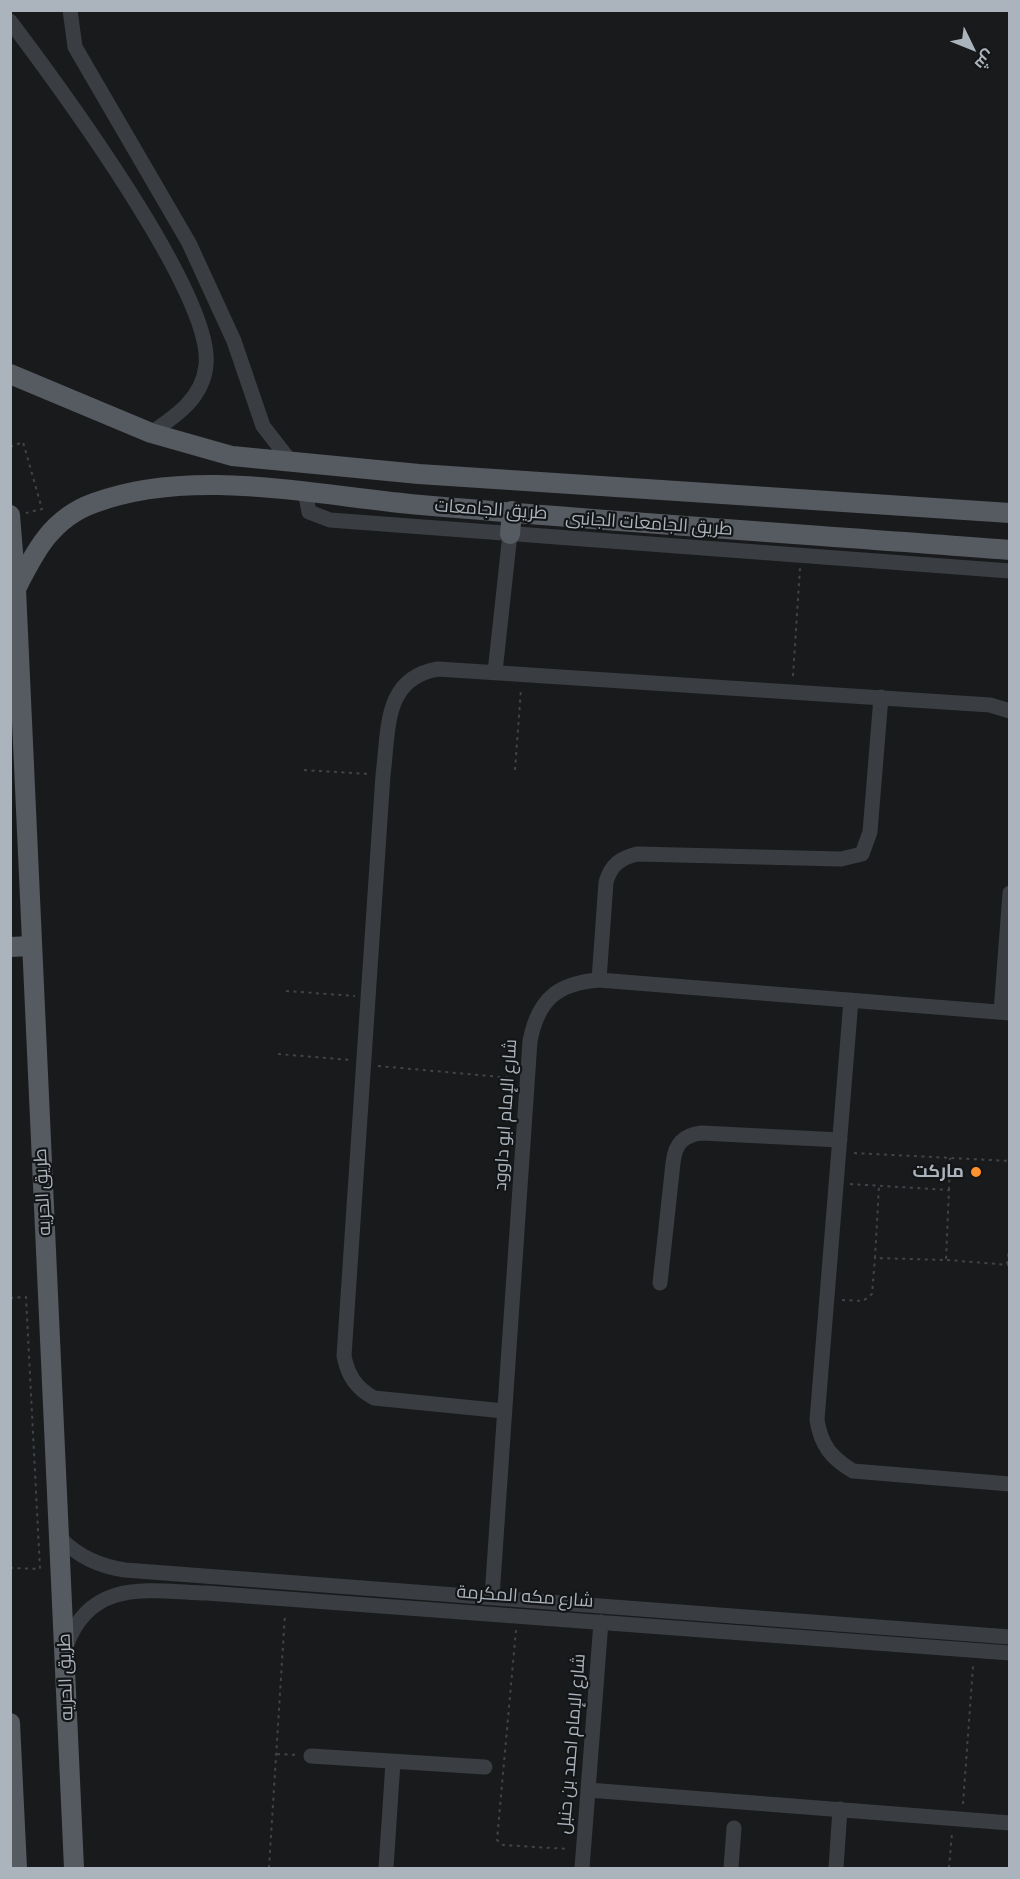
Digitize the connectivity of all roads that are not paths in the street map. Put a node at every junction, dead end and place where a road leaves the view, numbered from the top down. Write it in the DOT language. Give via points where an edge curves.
graph roads {
  1 [pos="70,10"];
  2 [pos="10,21"];
  3 [pos="189,243"];
  4 [pos="166,254"];
  5 [pos="10,374"];
  6 [pos="152,434"];
  7 [pos="300,463"];
  8 [pos="305,491"];
  9 [pos="512,511"];
  10 [pos="1010,513"];
  11 [pos="11,516"];
  12 [pos="510,534"];
  13 [pos="1010,550"];
  14 [pos="1010,571"];
  15 [pos="16,589"];
  16 [pos="495,672"];
  17 [pos="881,697"];
  18 [pos="1010,711"];
  19 [pos="1010,893"];
  20 [pos="31,946"];
  21 [pos="10,947"];
  22 [pos="599,980"];
  23 [pos="851,1000"];
  24 [pos="1005,1013"];
  25 [pos="839,1146"];
  26 [pos="660,1283"];
  27 [pos="504,1411"];
  28 [pos="1010,1484"];
  29 [pos="60,1538"];
  30 [pos="207,1576"];
  31 [pos="207,1593"];
  32 [pos="492,1597"];
  33 [pos="764,1618"];
  34 [pos="601,1622"];
  35 [pos="763,1635"];
  36 [pos="1010,1637"];
  37 [pos="64,1649"];
  38 [pos="1010,1653"];
  39 [pos="10,1724"];
  40 [pos="311,1756"];
  41 [pos="393,1761"];
  42 [pos="485,1767"];
  43 [pos="588,1790"];
  44 [pos="840,1809"];
  45 [pos="1010,1823"];
  46 [pos="734,1828"];
  47 [pos="17,1869"];
  48 [pos="74,1869"];
  49 [pos="386,1869"];
  50 [pos="582,1869"];
  51 [pos="731,1869"];
  52 [pos="836,1869"];
  1 -- 3 [label="street" via="75,47"];
  2 -- 4 [label="street" via="87,126"];
  3 -- 4 [label="street"];
  3 -- 7 [label="street" via="234,341 263,426"];
  4 -- 6 [label="street" via="201,331 207,364 196,396"];
  5 -- 6 [label="main road, طريق الجامعات"];
  6 -- 7 [label="main road, طريق الجامعات" via="232,456"];
  7 -- 8 [label="main road"];
  7 -- 10 [label="main road, طريق الجامعات"];
  8 -- 9 [label="main road, طريق الجامعات"];
  8 -- 12 [label="street, طريق الجامعات الجانبى" via="309,512 322,518"];
  8 -- 15 [label="main road, طريق الجامعات" via="166,488 92,503 53,528 38,546"];
  9 -- 12 [label="main road"];
  9 -- 13 [label="main road, طريق الجامعات"];
  11 -- 15 [label="main road, طريق الحريه"];
  12 -- 14 [label="street, طريق الجامعات الجانبى"];
  12 -- 16 [label="street"];
  15 -- 20 [label="main road, طريق الحريه"];
  16 -- 17 [label="street"];
  16 -- 27 [label="street" via="423,671 399,689 394,702 383,775 344,1356 346,1369 357,1387 374,1398"];
  17 -- 18 [label="street" via="990,705"];
  17 -- 22 [label="street" via="870,832 862,854 841,859 626,856 609,871 606,882"];
  19 -- 24 [label="street"];
  20 -- 21 [label="main road"];
  20 -- 29 [label="main road, طريق الحريه"];
  22 -- 23 [label="street, شارع الإمام ابو داوود"];
  22 -- 27 [label="street, شارع الإمام ابو داوود" via="579,981 560,989 544,1003 534,1021"];
  23 -- 24 [label="street, شارع الإمام ابو داوود"];
  23 -- 25 [label="street"];
  25 -- 26 [label="street" via="702,1133 682,1140 675,1149"];
  25 -- 28 [label="street" via="817,1420 827,1451 838,1462 869,1474"];
  27 -- 32 [label="street, شارع الإمام ابو داوود"];
  29 -- 30 [label="street, شارع مكه المكرمة" via="83,1557 110,1568"];
  29 -- 37 [label="main road, طريق الحريه"];
  30 -- 31 [label="street"];
  30 -- 32 [label="street, شارع مكه المكرمة"];
  31 -- 34 [label="street, شارع مكه المكرمة"];
  31 -- 37 [label="street, شارع مكه المكرمة" via="117,1593 78,1620"];
  32 -- 33 [label="street, شارع مكه المكرمة"];
  33 -- 35 [label="street"];
  33 -- 36 [label="street, شارع مكه المكرمة"];
  34 -- 35 [label="street, شارع مكه المكرمة"];
  34 -- 43 [label="street, شارع الإمام احمد بن حنبل"];
  35 -- 38 [label="street, شارع مكه المكرمة"];
  37 -- 48 [label="main road, طريق الحريه"];
  39 -- 47 [label="main road"];
  40 -- 41 [label="street"];
  41 -- 42 [label="street"];
  41 -- 49 [label="street"];
  43 -- 44 [label="street"];
  43 -- 50 [label="street, شارع الإمام احمد بن حنبل"];
  44 -- 45 [label="street"];
  44 -- 52 [label="street"];
  46 -- 51 [label="street"];
}
